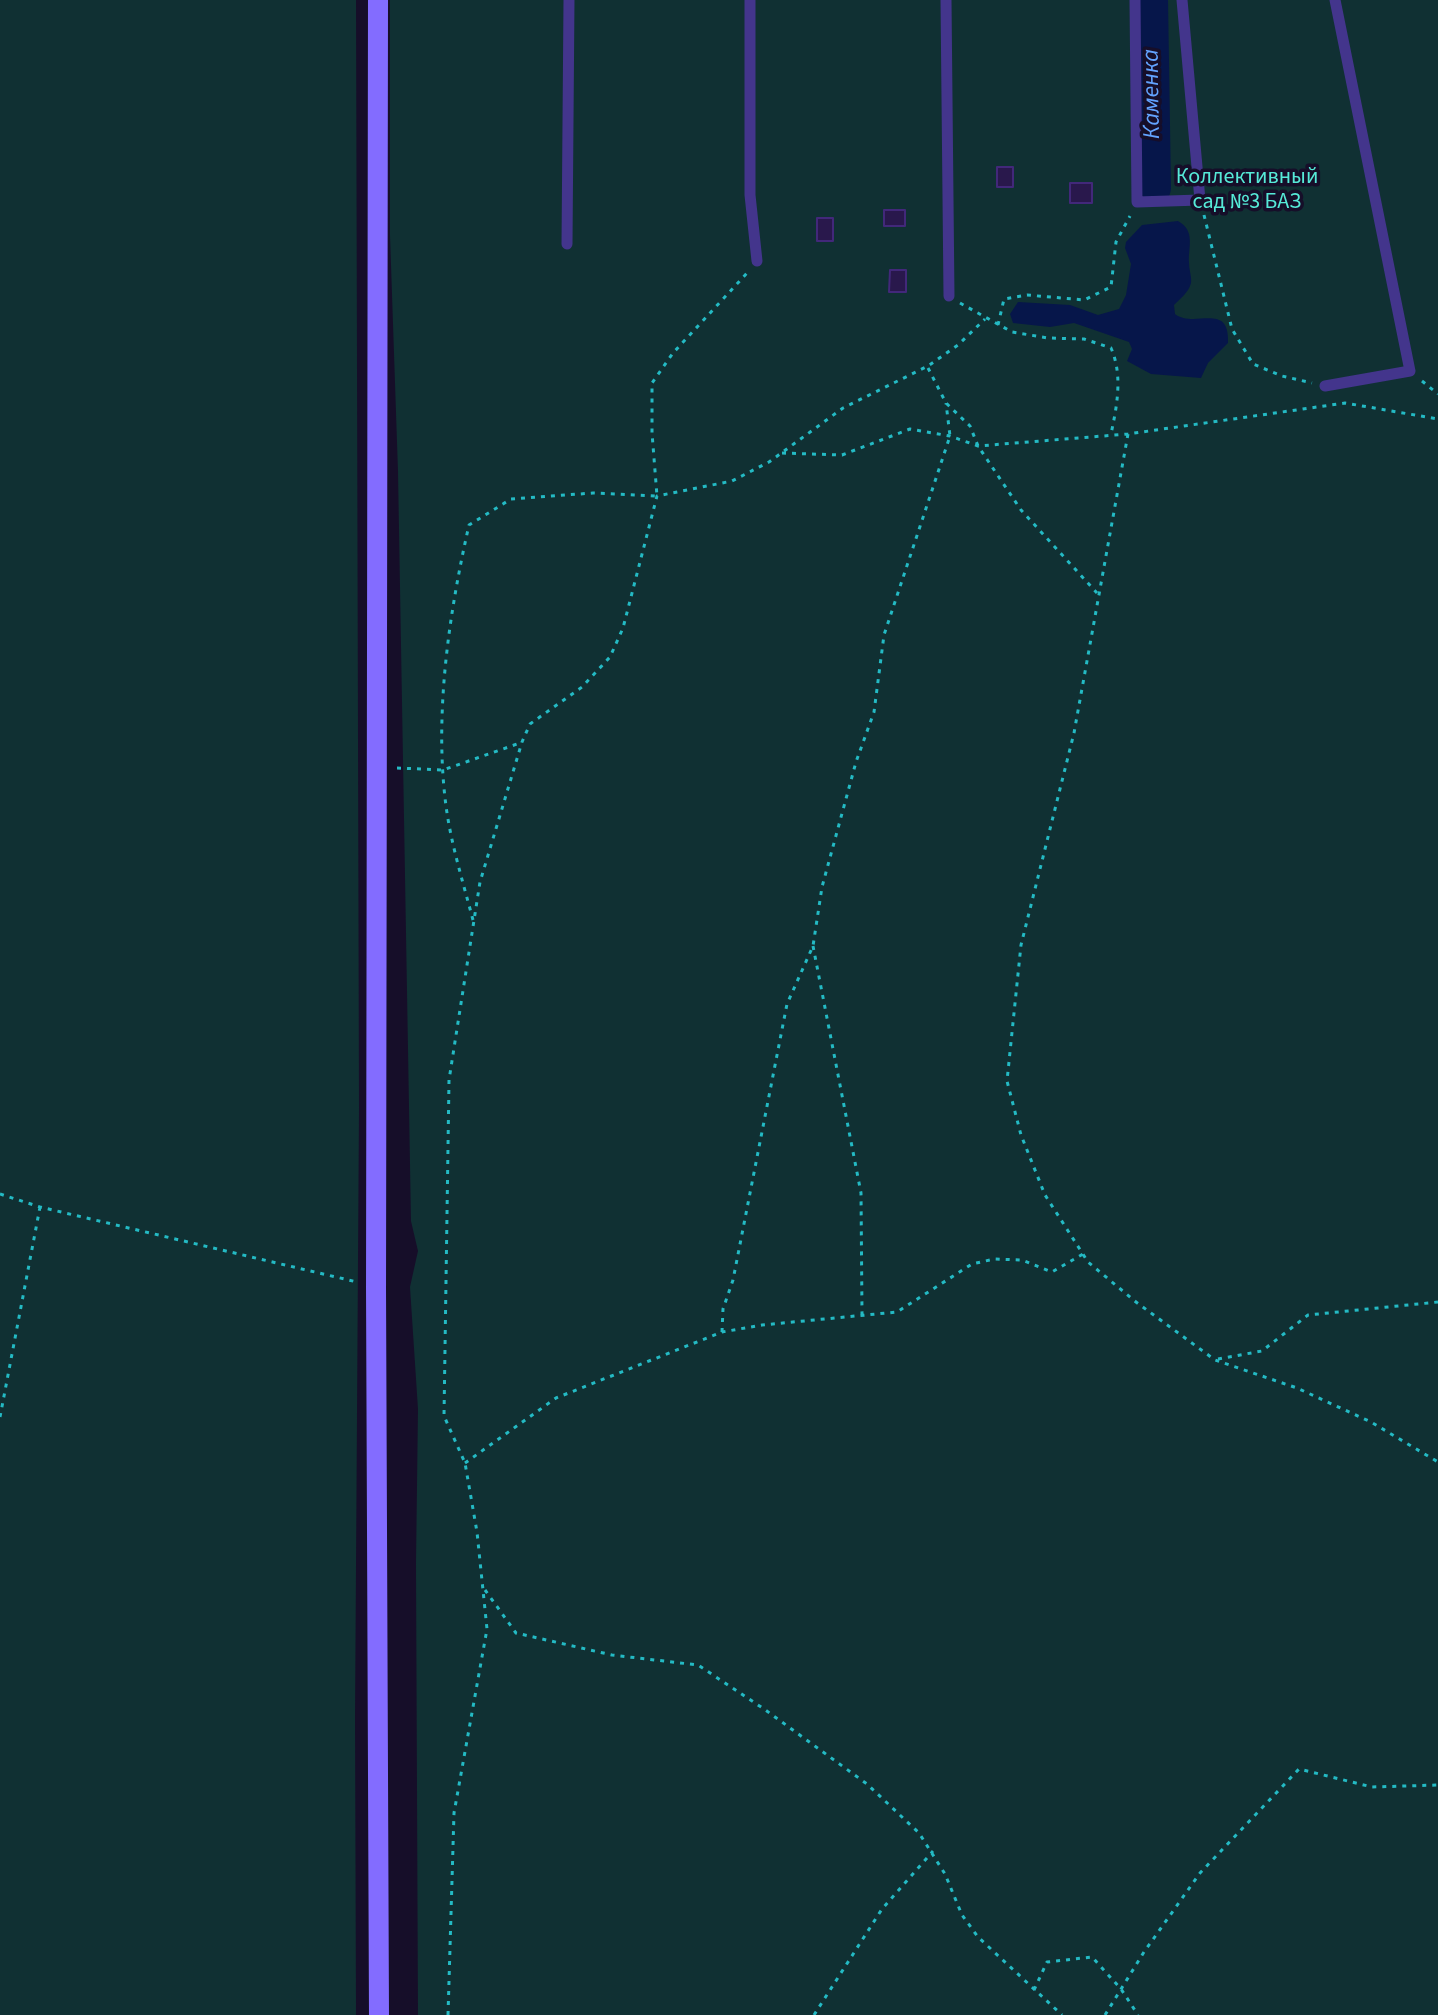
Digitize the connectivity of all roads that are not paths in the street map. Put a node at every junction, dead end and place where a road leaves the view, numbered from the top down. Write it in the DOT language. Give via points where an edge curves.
graph roads {
  1 [pos="378,0"];
  2 [pos="569,0"];
  3 [pos="750,0"];
  4 [pos="946,0"];
  5 [pos="1135,0"];
  6 [pos="1182,0"];
  7 [pos="1335,0"];
  8 [pos="567,244"];
  9 [pos="757,261"];
  10 [pos="949,296"];
  11 [pos="1325,386"];
  12 [pos="379,2015"];
  1 -- 12 [label="main road"];
  2 -- 8 [label="lane"];
  3 -- 9 [label="lane" via="750,195"];
  4 -- 10 [label="lane"];
  5 -- 6 [label="lane" via="1137,202 1200,200"];
  7 -- 11 [label="lane" via="1410,371"];
}
